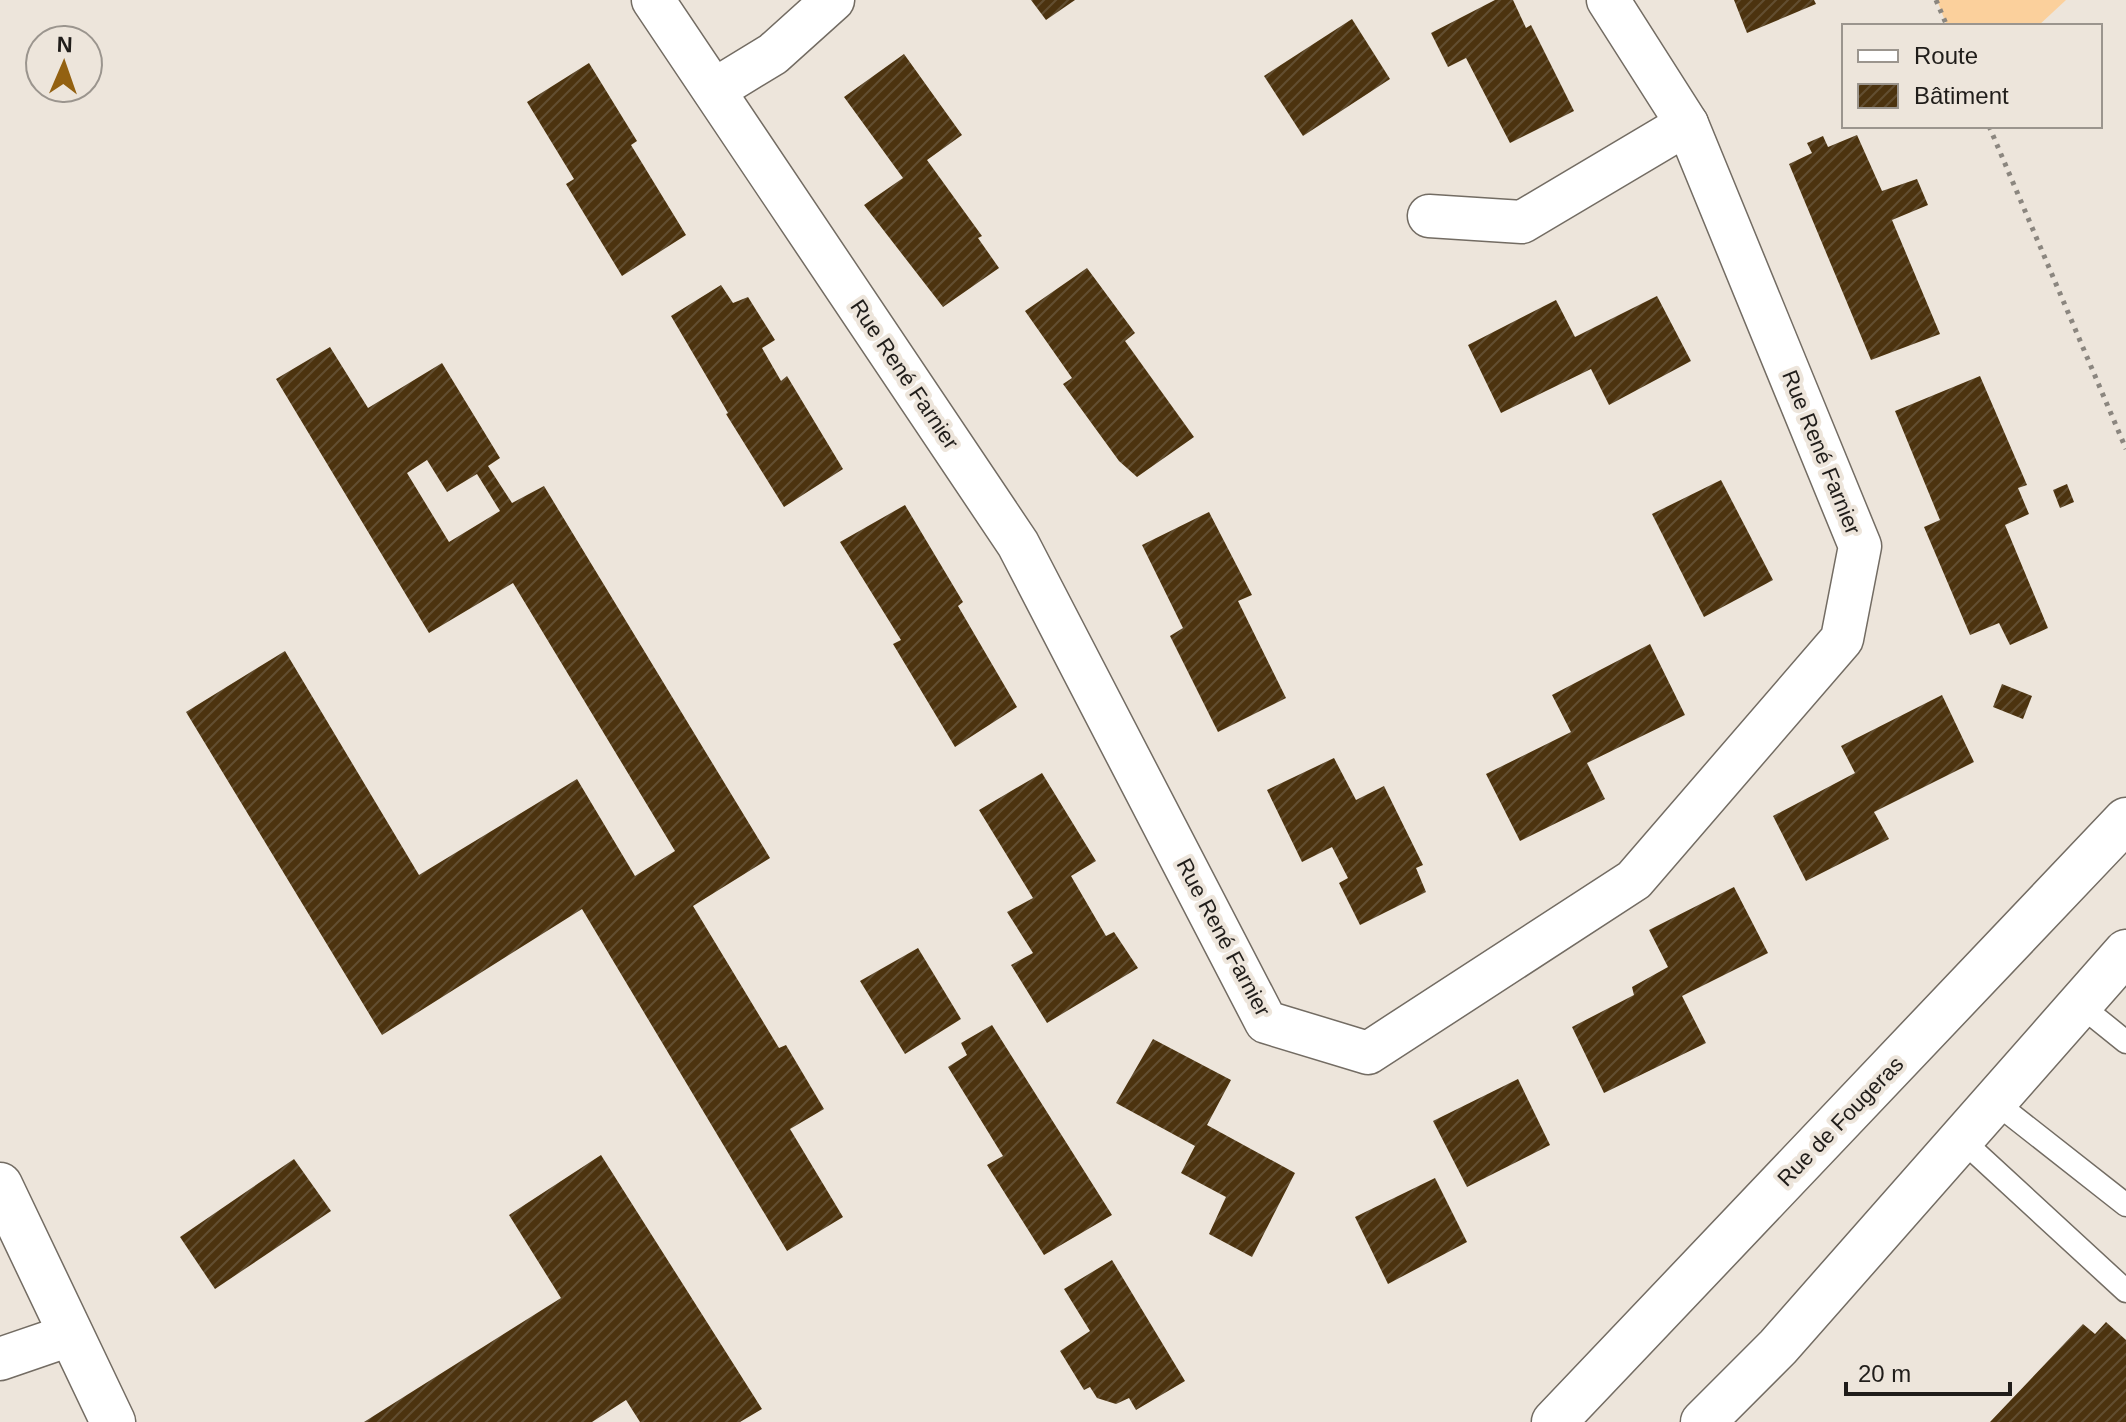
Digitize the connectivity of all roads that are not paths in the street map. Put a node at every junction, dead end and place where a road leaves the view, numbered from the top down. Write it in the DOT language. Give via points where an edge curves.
graph roads {
  1 [pos="653,0"];
  2 [pos="833,0"];
  3 [pos="1608,0"];
  4 [pos="714,90"];
  5 [pos="1687,124"];
  6 [pos="1429,216"];
  7 [pos="2126,821"];
  8 [pos="2126,952"];
  9 [pos="2080,1005"];
  10 [pos="2126,1042"];
  11 [pos="1995,1102"];
  12 [pos="1962,1140"];
  13 [pos="0,1185"];
  14 [pos="2126,1205"];
  15 [pos="2126,1291"];
  16 [pos="70,1335"];
  17 [pos="0,1359"];
  18 [pos="113,1422"];
  19 [pos="1554,1422"];
  20 [pos="1703,1422"];
  1 -- 4 [label="street, Rue René Farnier"];
  2 -- 4 [label="street" via="773,54"];
  3 -- 5 [label="street, Rue René Farnier"];
  4 -- 5 [label="street, Rue René Farnier" via="1018,544 1266,1022 1368,1053 1634,880 1842,639 1860,546"];
  5 -- 6 [label="street" via="1522,222"];
  7 -- 19 [label="main road, Rue de Fougeras"];
  8 -- 9 [label="main road"];
  9 -- 10 [label="lane"];
  9 -- 11 [label="main road"];
  11 -- 12 [label="main road"];
  11 -- 14 [label="lane"];
  12 -- 15 [label="lane"];
  12 -- 20 [label="main road" via="1778,1347"];
  13 -- 16 [label="main road"];
  16 -- 17 [label="street"];
  16 -- 18 [label="main road"];
}
